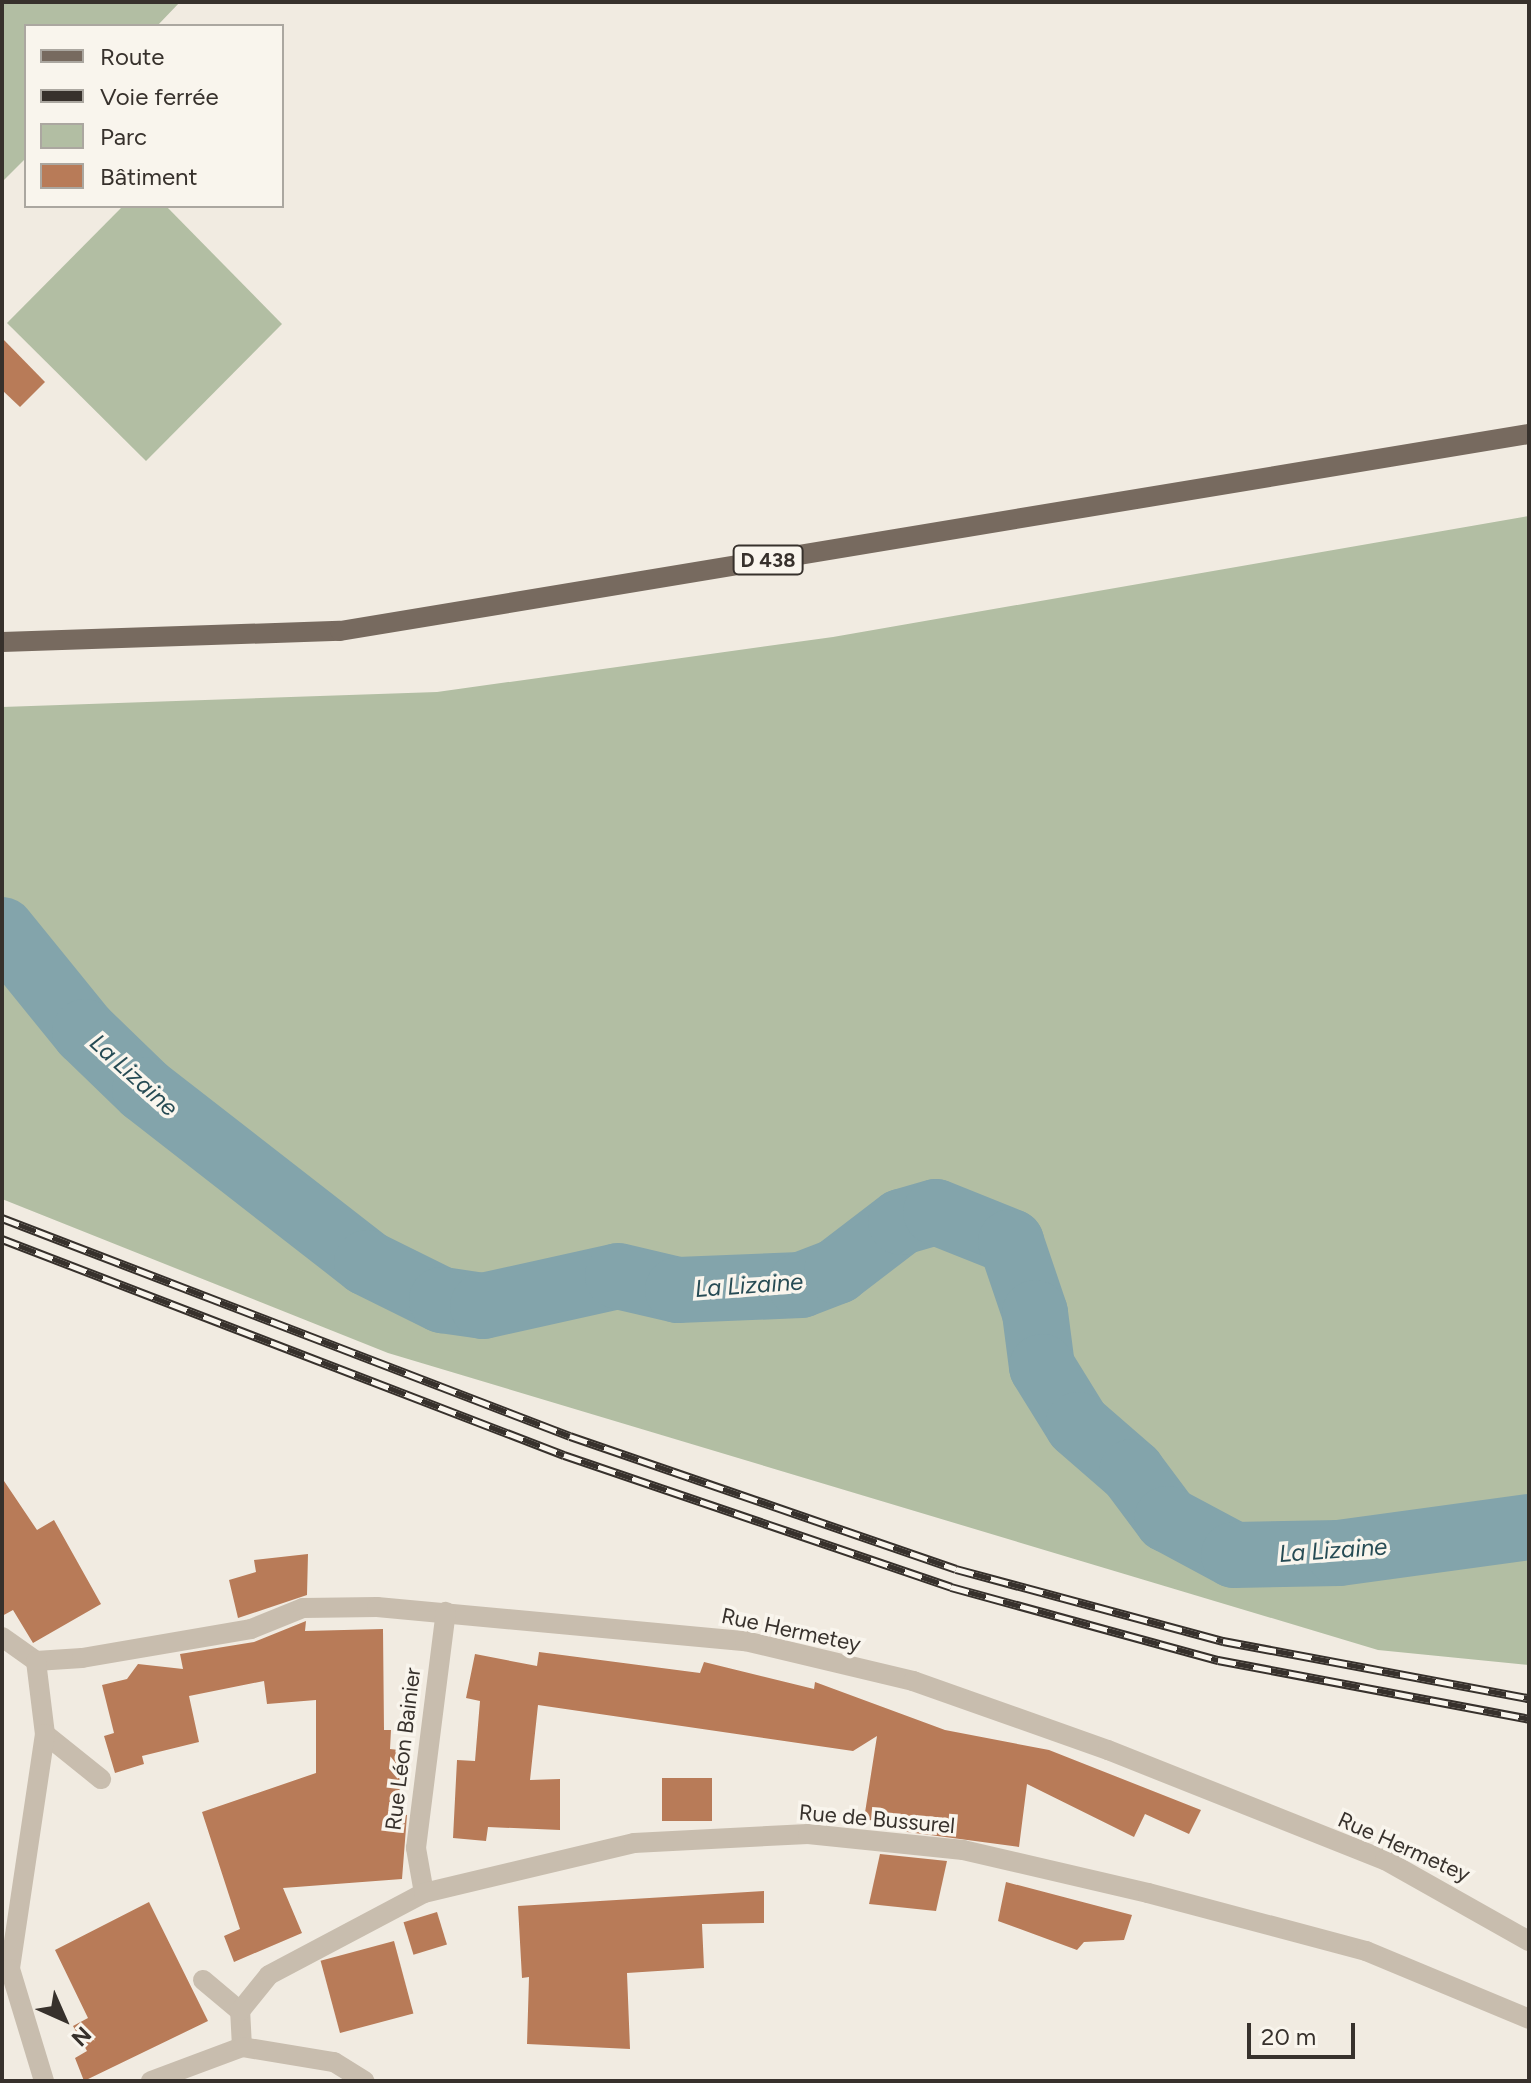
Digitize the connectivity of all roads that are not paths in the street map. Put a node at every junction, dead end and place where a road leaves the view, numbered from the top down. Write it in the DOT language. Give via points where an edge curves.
graph roads {
  1 [pos="1529,434"];
  2 [pos="2,642"];
  3 [pos="446,1612"];
  4 [pos="2,1637"];
  5 [pos="36,1661"];
  6 [pos="45,1734"];
  7 [pos="101,1779"];
  8 [pos="424,1893"];
  9 [pos="1529,1941"];
  10 [pos="203,1980"];
  11 [pos="240,2011"];
  12 [pos="1529,2019"];
  13 [pos="242,2047"];
  14 [pos="44,2081"];
  15 [pos="151,2081"];
  16 [pos="365,2081"];
  1 -- 2 [label="main road, D 438" via="340,631"];
  3 -- 5 [label="street, Rue Hermetey" via="303,1608 251,1629 133,1653"];
  3 -- 8 [label="street, Rue Léon Bainier" via="416,1848"];
  3 -- 9 [label="street, Rue Hermetey" via="745,1641 913,1681 1385,1860"];
  4 -- 5 [label="street"];
  5 -- 6 [label="street"];
  6 -- 7 [label="street"];
  6 -- 14 [label="street" via="10,1969"];
  8 -- 11 [label="street, Rue de Bussurel" via="269,1975"];
  8 -- 12 [label="street, Rue de Bussurel" via="634,1843 808,1834 963,1850 1366,1951"];
  10 -- 11 [label="street"];
  11 -- 13 [label="street"];
  13 -- 15 [label="street"];
  13 -- 16 [label="street" via="334,2062"];
}
